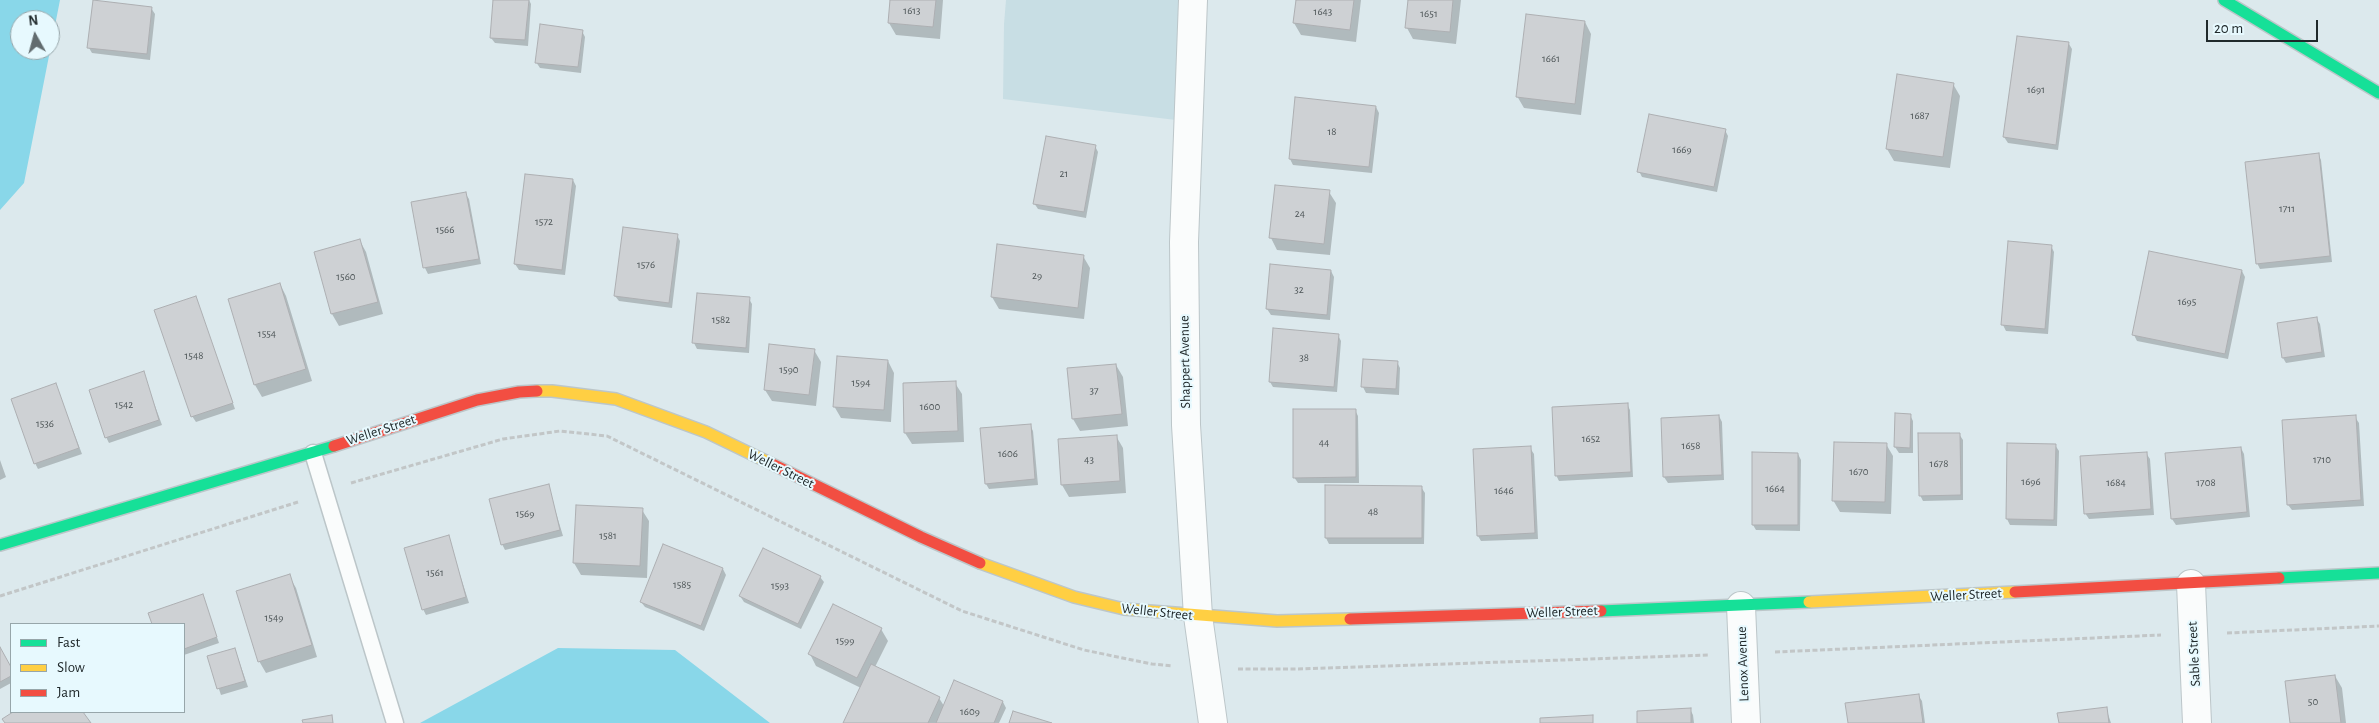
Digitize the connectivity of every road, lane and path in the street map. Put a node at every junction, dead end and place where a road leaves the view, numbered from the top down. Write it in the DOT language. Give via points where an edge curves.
graph roads {
  1 [pos="1193,0"];
  2 [pos="2224,0"];
  3 [pos="2379,93"];
  4 [pos="313,453"];
  5 [pos="0,545"];
  6 [pos="2379,573"];
  7 [pos="2191,584"];
  8 [pos="1741,606"];
  9 [pos="1198,616"];
  10 [pos="395,723"];
  11 [pos="1213,723"];
  12 [pos="1746,723"];
  13 [pos="2197,723"];
  1 -- 9 [label="street, Shappert Avenue" via="1184,242 1186,425"];
  2 -- 3 [label="street"];
  4 -- 5 [label="street, Weller Street"];
  4 -- 9 [label="street, Weller Street" via="459,406 519,392 552,391 616,399 706,432 921,537 1002,572 1124,610"];
  4 -- 10 [label="lane"];
  6 -- 7 [label="street, Weller Street"];
  7 -- 8 [label="street, Weller Street"];
  7 -- 13 [label="street, Sable Street"];
  8 -- 9 [label="street, Weller Street" via="1277,622"];
  8 -- 12 [label="street, Lenox Avenue"];
  9 -- 11 [label="street, Shappert Avenue"];
}
